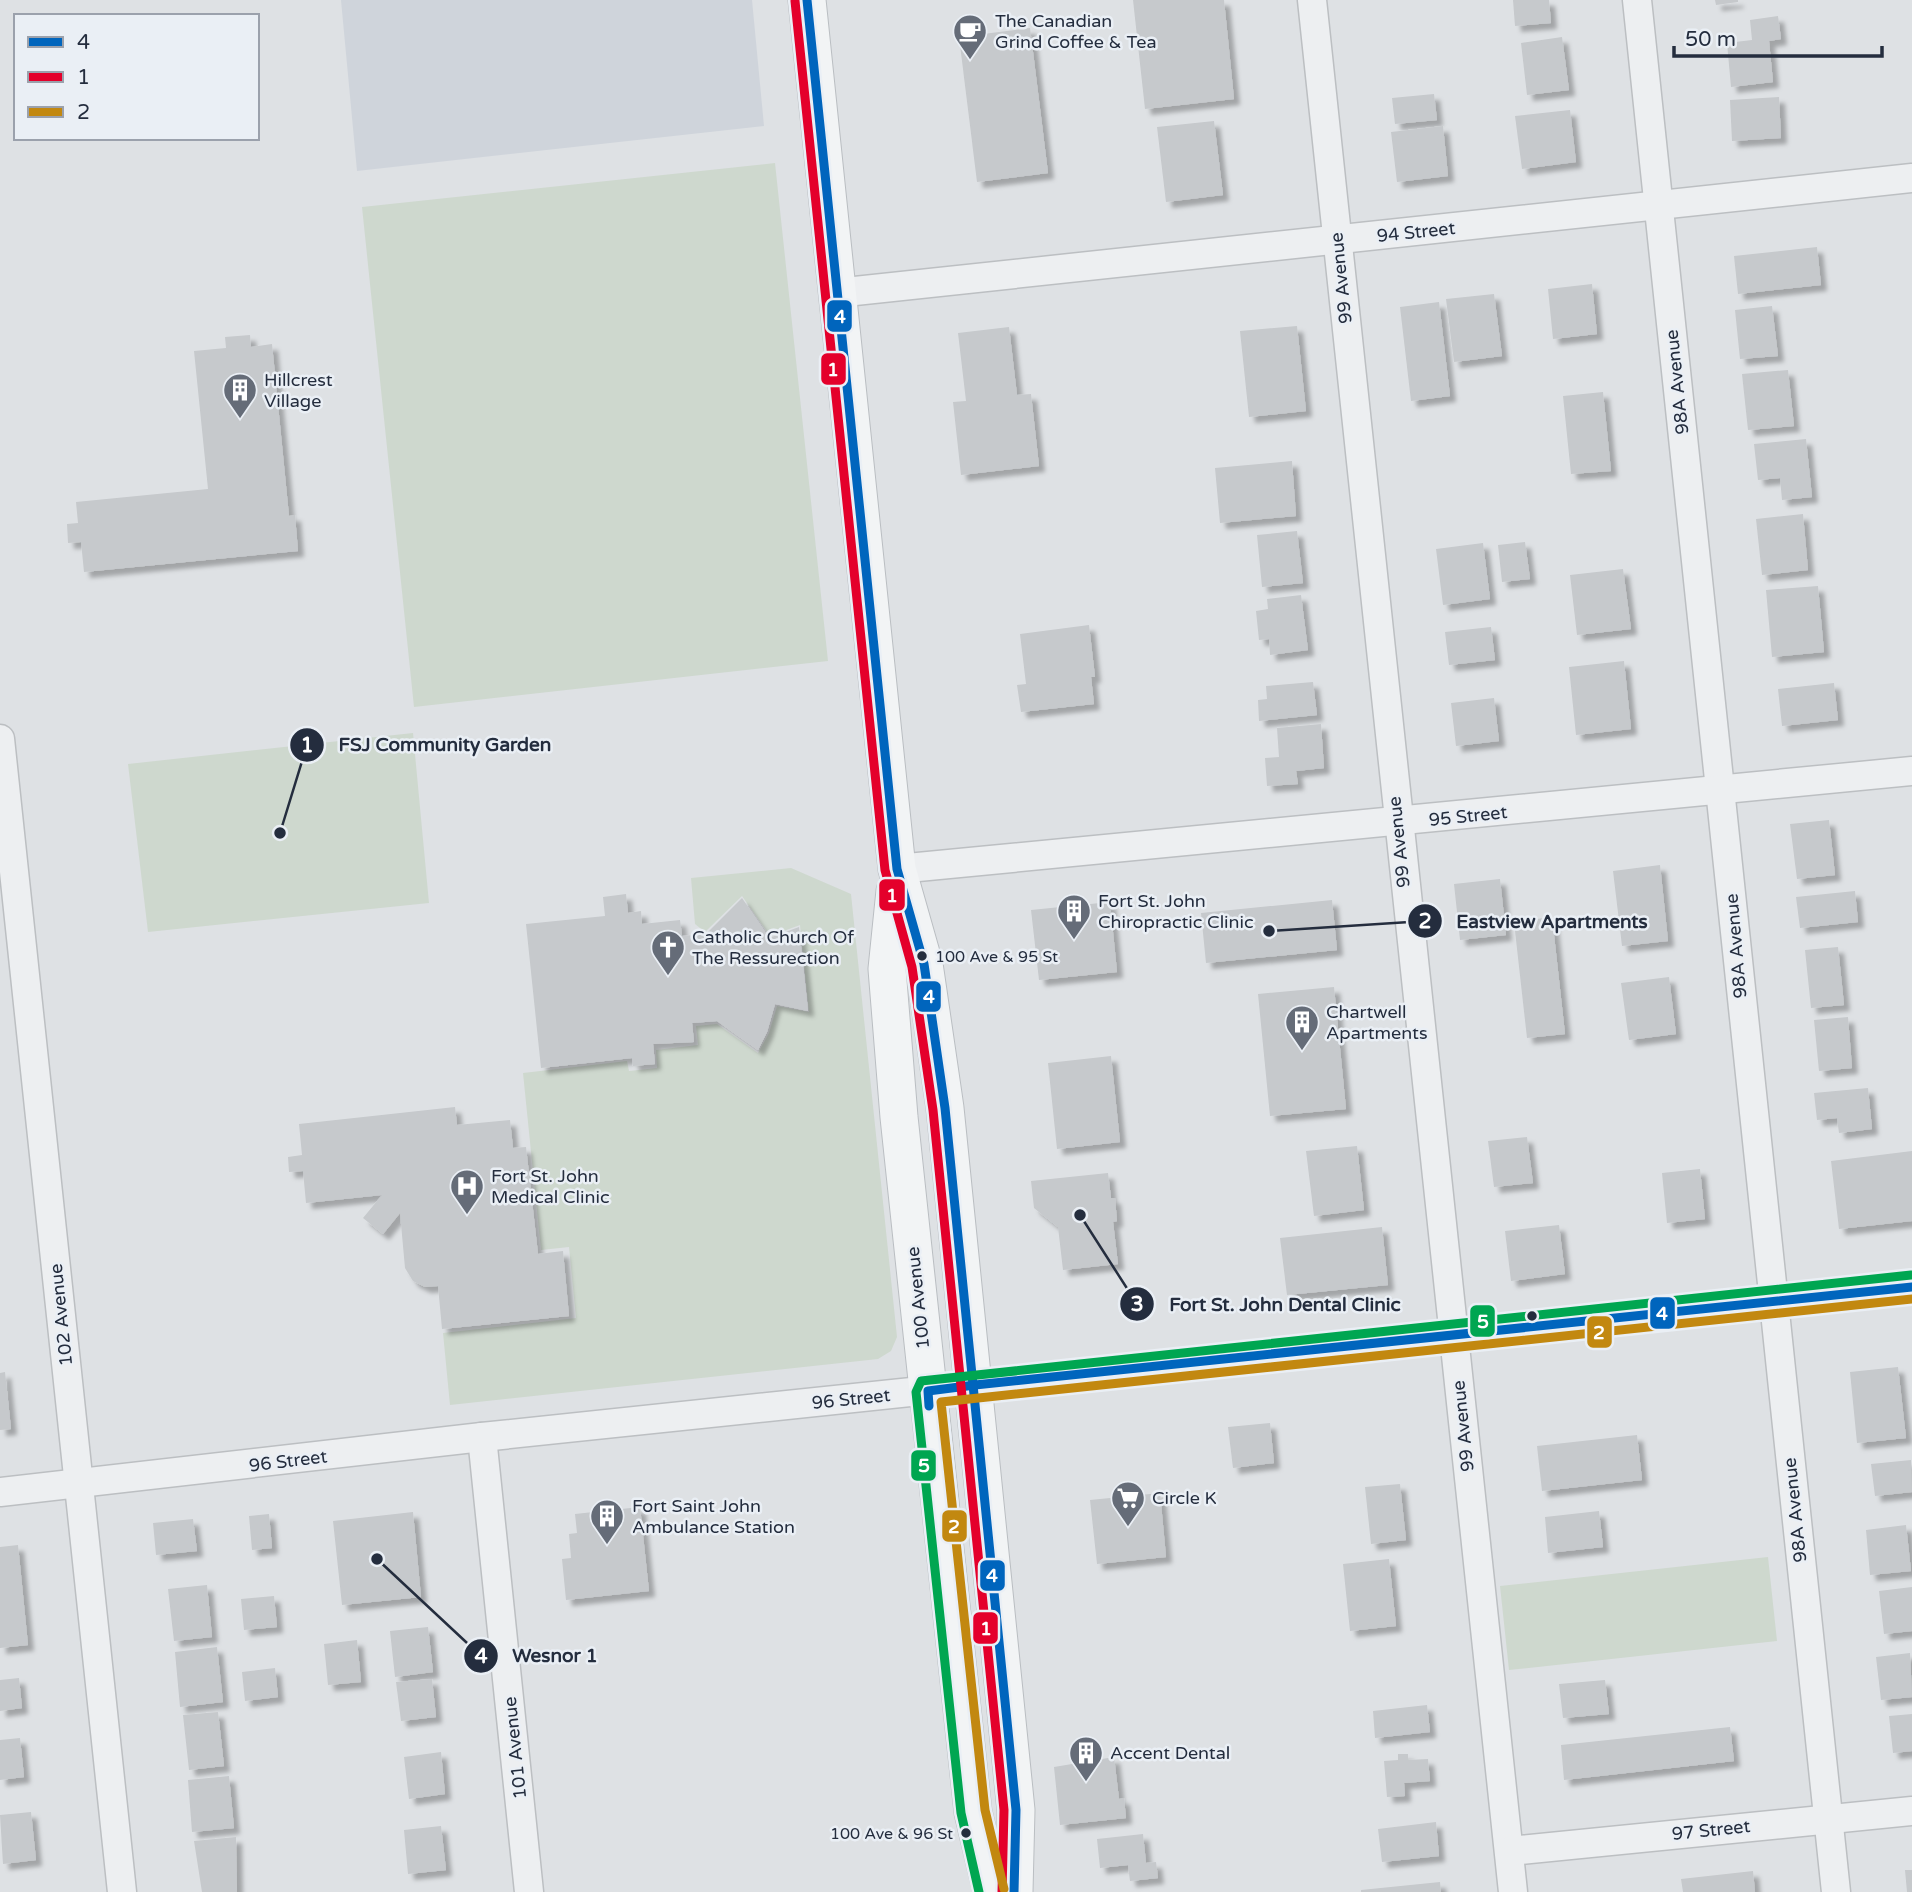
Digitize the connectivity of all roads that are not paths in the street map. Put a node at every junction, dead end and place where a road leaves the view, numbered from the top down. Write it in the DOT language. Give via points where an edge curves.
graph roads {
  1 [pos="807,0"];
  2 [pos="1312,0"];
  3 [pos="1637,0"];
  4 [pos="1912,178"];
  5 [pos="1660,208"];
  6 [pos="1337,240"];
  7 [pos="836,293"];
  8 [pos="0,739"];
  9 [pos="1912,771"];
  10 [pos="1721,791"];
  11 [pos="1397,823"];
  12 [pos="897,869"];
  13 [pos="1912,1287"];
  14 [pos="1774,1302"];
  15 [pos="1453,1336"];
  16 [pos="975,1385"];
  17 [pos="928,1391"];
  18 [pos="482,1437"];
  19 [pos="79,1483"];
  20 [pos="0,1492"];
  21 [pos="1912,1811"];
  22 [pos="1828,1818"];
  23 [pos="1510,1851"];
  24 [pos="122,1892"];
  25 [pos="529,1892"];
  26 [pos="992,1892"];
  27 [pos="1014,1892"];
  28 [pos="1514,1892"];
  29 [pos="1836,1892"];
  1 -- 7 [label="main road, 100 Avenue"];
  2 -- 6 [label="street, 99 Avenue"];
  3 -- 5 [label="street, 98A Avenue"];
  4 -- 5 [label="street, 94 Street"];
  5 -- 6 [label="street, 94 Street"];
  5 -- 10 [label="street, 98A Avenue"];
  6 -- 7 [label="street, 94 Street"];
  6 -- 11 [label="street, 99 Avenue"];
  7 -- 12 [label="main road, 100 Avenue"];
  8 -- 19 [label="street, 102 Avenue"];
  9 -- 10 [label="street, 95 Street"];
  10 -- 11 [label="street, 95 Street"];
  10 -- 14 [label="street, 98A Avenue"];
  11 -- 12 [label="street, 95 Street" via="1147,842"];
  11 -- 15 [label="street, 99 Avenue"];
  12 -- 16 [label="main road, 100 Avenue" via="924,964 945,1108"];
  12 -- 17 [label="main road, 100 Avenue" via="887,969"];
  13 -- 14 [label="street, 96 Street"];
  14 -- 15 [label="street, 96 Street"];
  14 -- 22 [label="street, 98A Avenue"];
  15 -- 16 [label="street, 96 Street"];
  15 -- 23 [label="street, 99 Avenue"];
  16 -- 17 [label="street, 96 Street"];
  16 -- 27 [label="main road, 100 Avenue" via="1016,1810"];
  17 -- 18 [label="street, 96 Street"];
  17 -- 26 [label="main road, 100 Avenue" via="973,1812"];
  18 -- 19 [label="street, 96 Street"];
  18 -- 25 [label="street, 101 Avenue"];
  19 -- 20 [label="street, 96 Street"];
  19 -- 24 [label="street, 102 Avenue"];
  21 -- 22 [label="street, 97 Street"];
  22 -- 23 [label="street, 97 Street"];
  22 -- 29 [label="street, 98A Avenue"];
  23 -- 28 [label="street, 99 Avenue"];
}
